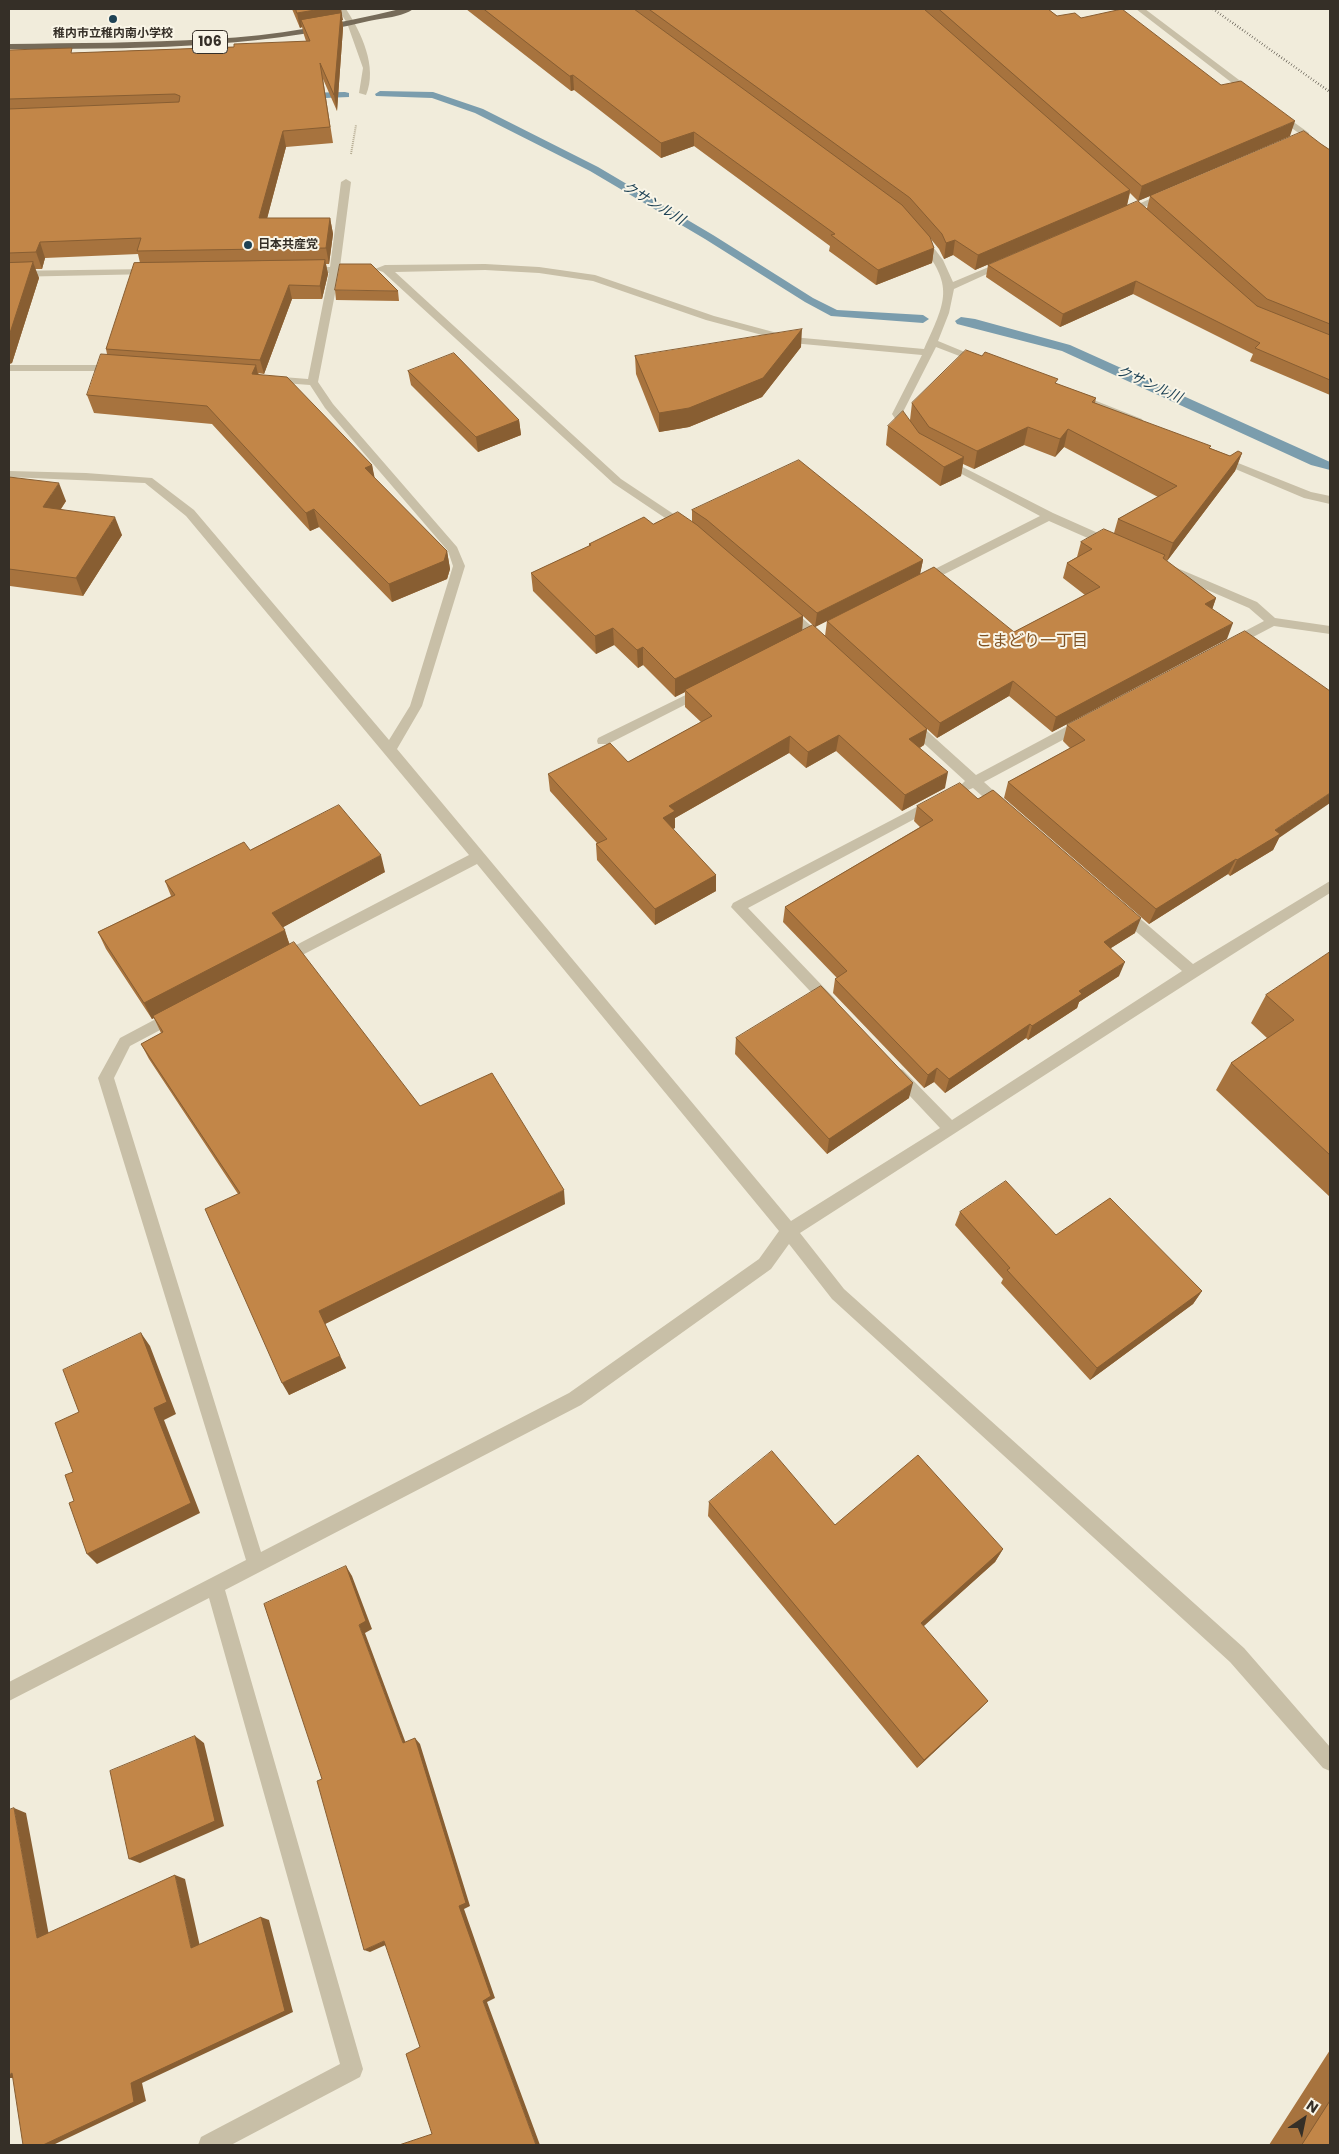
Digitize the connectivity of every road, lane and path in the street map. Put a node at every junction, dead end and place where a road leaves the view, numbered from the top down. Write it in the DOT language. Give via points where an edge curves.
graph roads {
  1 [pos="342,9"];
  2 [pos="409,9"];
  3 [pos="1140,9"];
  4 [pos="351,23"];
  5 [pos="9,47"];
  6 [pos="363,93"];
  7 [pos="1258,99"];
  8 [pos="1274,111"];
  9 [pos="1279,146"];
  10 [pos="346,182"];
  11 [pos="1180,188"];
  12 [pos="1118,215"];
  13 [pos="916,230"];
  14 [pos="1011,261"];
  15 [pos="385,268"];
  16 [pos="335,270"];
  17 [pos="295,271"];
  18 [pos="157,272"];
  19 [pos="9,274"];
  20 [pos="949,287"];
  21 [pos="929,347"];
  22 [pos="988,363"];
  23 [pos="9,368"];
  24 [pos="131,369"];
  25 [pos="256,378"];
  26 [pos="313,382"];
  27 [pos="1062,391"];
  28 [pos="1144,424"];
  29 [pos="916,441"];
  30 [pos="1207,453"];
  31 [pos="938,457"];
  32 [pos="9,474"];
  33 [pos="1330,500"];
  34 [pos="1049,516"];
  35 [pos="694,534"];
  36 [pos="1120,547"];
  37 [pos="1156,563"];
  38 [pos="910,586"];
  39 [pos="776,602"];
  40 [pos="1272,622"];
  41 [pos="1330,630"];
  42 [pos="828,648"];
  43 [pos="1220,650"];
  44 [pos="717,683"];
  45 [pos="901,715"];
  46 [pos="1097,716"];
  47 [pos="603,741"];
  48 [pos="390,750"];
  49 [pos="974,782"];
  50 [pos="1012,815"];
  51 [pos="478,857"];
  52 [pos="1330,886"];
  53 [pos="1117,906"];
  54 [pos="266,968"];
  55 [pos="1192,972"];
  56 [pos="187,1009"];
  57 [pos="841,1014"];
  58 [pos="889,1065"];
  59 [pos="951,1129"];
  60 [pos="789,1231"];
  61 [pos="256,1564"];
  62 [pos="215,1585"];
  63 [pos="9,1692"];
  64 [pos="1330,1761"];
  65 [pos="209,2145"];
  1 -- 4 [label="street"];
  2 -- 4 [label="main road, 106"];
  3 -- 7 [label="street"];
  4 -- 5 [label="main road, 106" via="212,42"];
  4 -- 6 [label="street" via="367,68"];
  6 -- 10 [label="path"];
  8 -- 9 [label="street" via="1309,137"];
  10 -- 16 [label="street"];
  11 -- 12 [label="street"];
  13 -- 20 [label="street" via="933,250"];
  14 -- 20 [label="street"];
  15 -- 16 [label="street"];
  15 -- 21 [label="street" via="540,270 595,278 710,318 792,340"];
  15 -- 35 [label="street" via="617,480"];
  16 -- 17 [label="street"];
  16 -- 26 [label="street"];
  18 -- 19 [label="street"];
  20 -- 21 [label="street" via="944,318"];
  21 -- 22 [label="street"];
  21 -- 29 [label="street" via="897,414"];
  23 -- 24 [label="street"];
  25 -- 26 [label="street"];
  26 -- 48 [label="street" via="329,406 453,550 460,566 416,706"];
  27 -- 28 [label="street"];
  30 -- 33 [label="street"];
  31 -- 34 [label="street"];
  32 -- 48 [label="street" via="148,480 190,513"];
  34 -- 36 [label="street"];
  34 -- 38 [label="street"];
  37 -- 40 [label="street" via="1253,605"];
  39 -- 42 [label="street"];
  40 -- 41 [label="street"];
  40 -- 43 [label="street"];
  44 -- 47 [label="street"];
  45 -- 49 [label="street"];
  46 -- 49 [label="street"];
  48 -- 51 [label="street"];
  49 -- 50 [label="street"];
  49 -- 57 [label="street" via="738,907"];
  51 -- 54 [label="street"];
  51 -- 60 [label="street"];
  52 -- 55 [label="street"];
  53 -- 55 [label="street"];
  55 -- 59 [label="street"];
  56 -- 61 [label="street" via="125,1042 106,1078"];
  58 -- 59 [label="street"];
  59 -- 60 [label="street"];
  60 -- 61 [label="street" via="765,1264 575,1399"];
  60 -- 64 [label="street" via="838,1294 1238,1655"];
  61 -- 62 [label="street"];
  62 -- 63 [label="street"];
  62 -- 65 [label="street" via="352,2069"];
}
